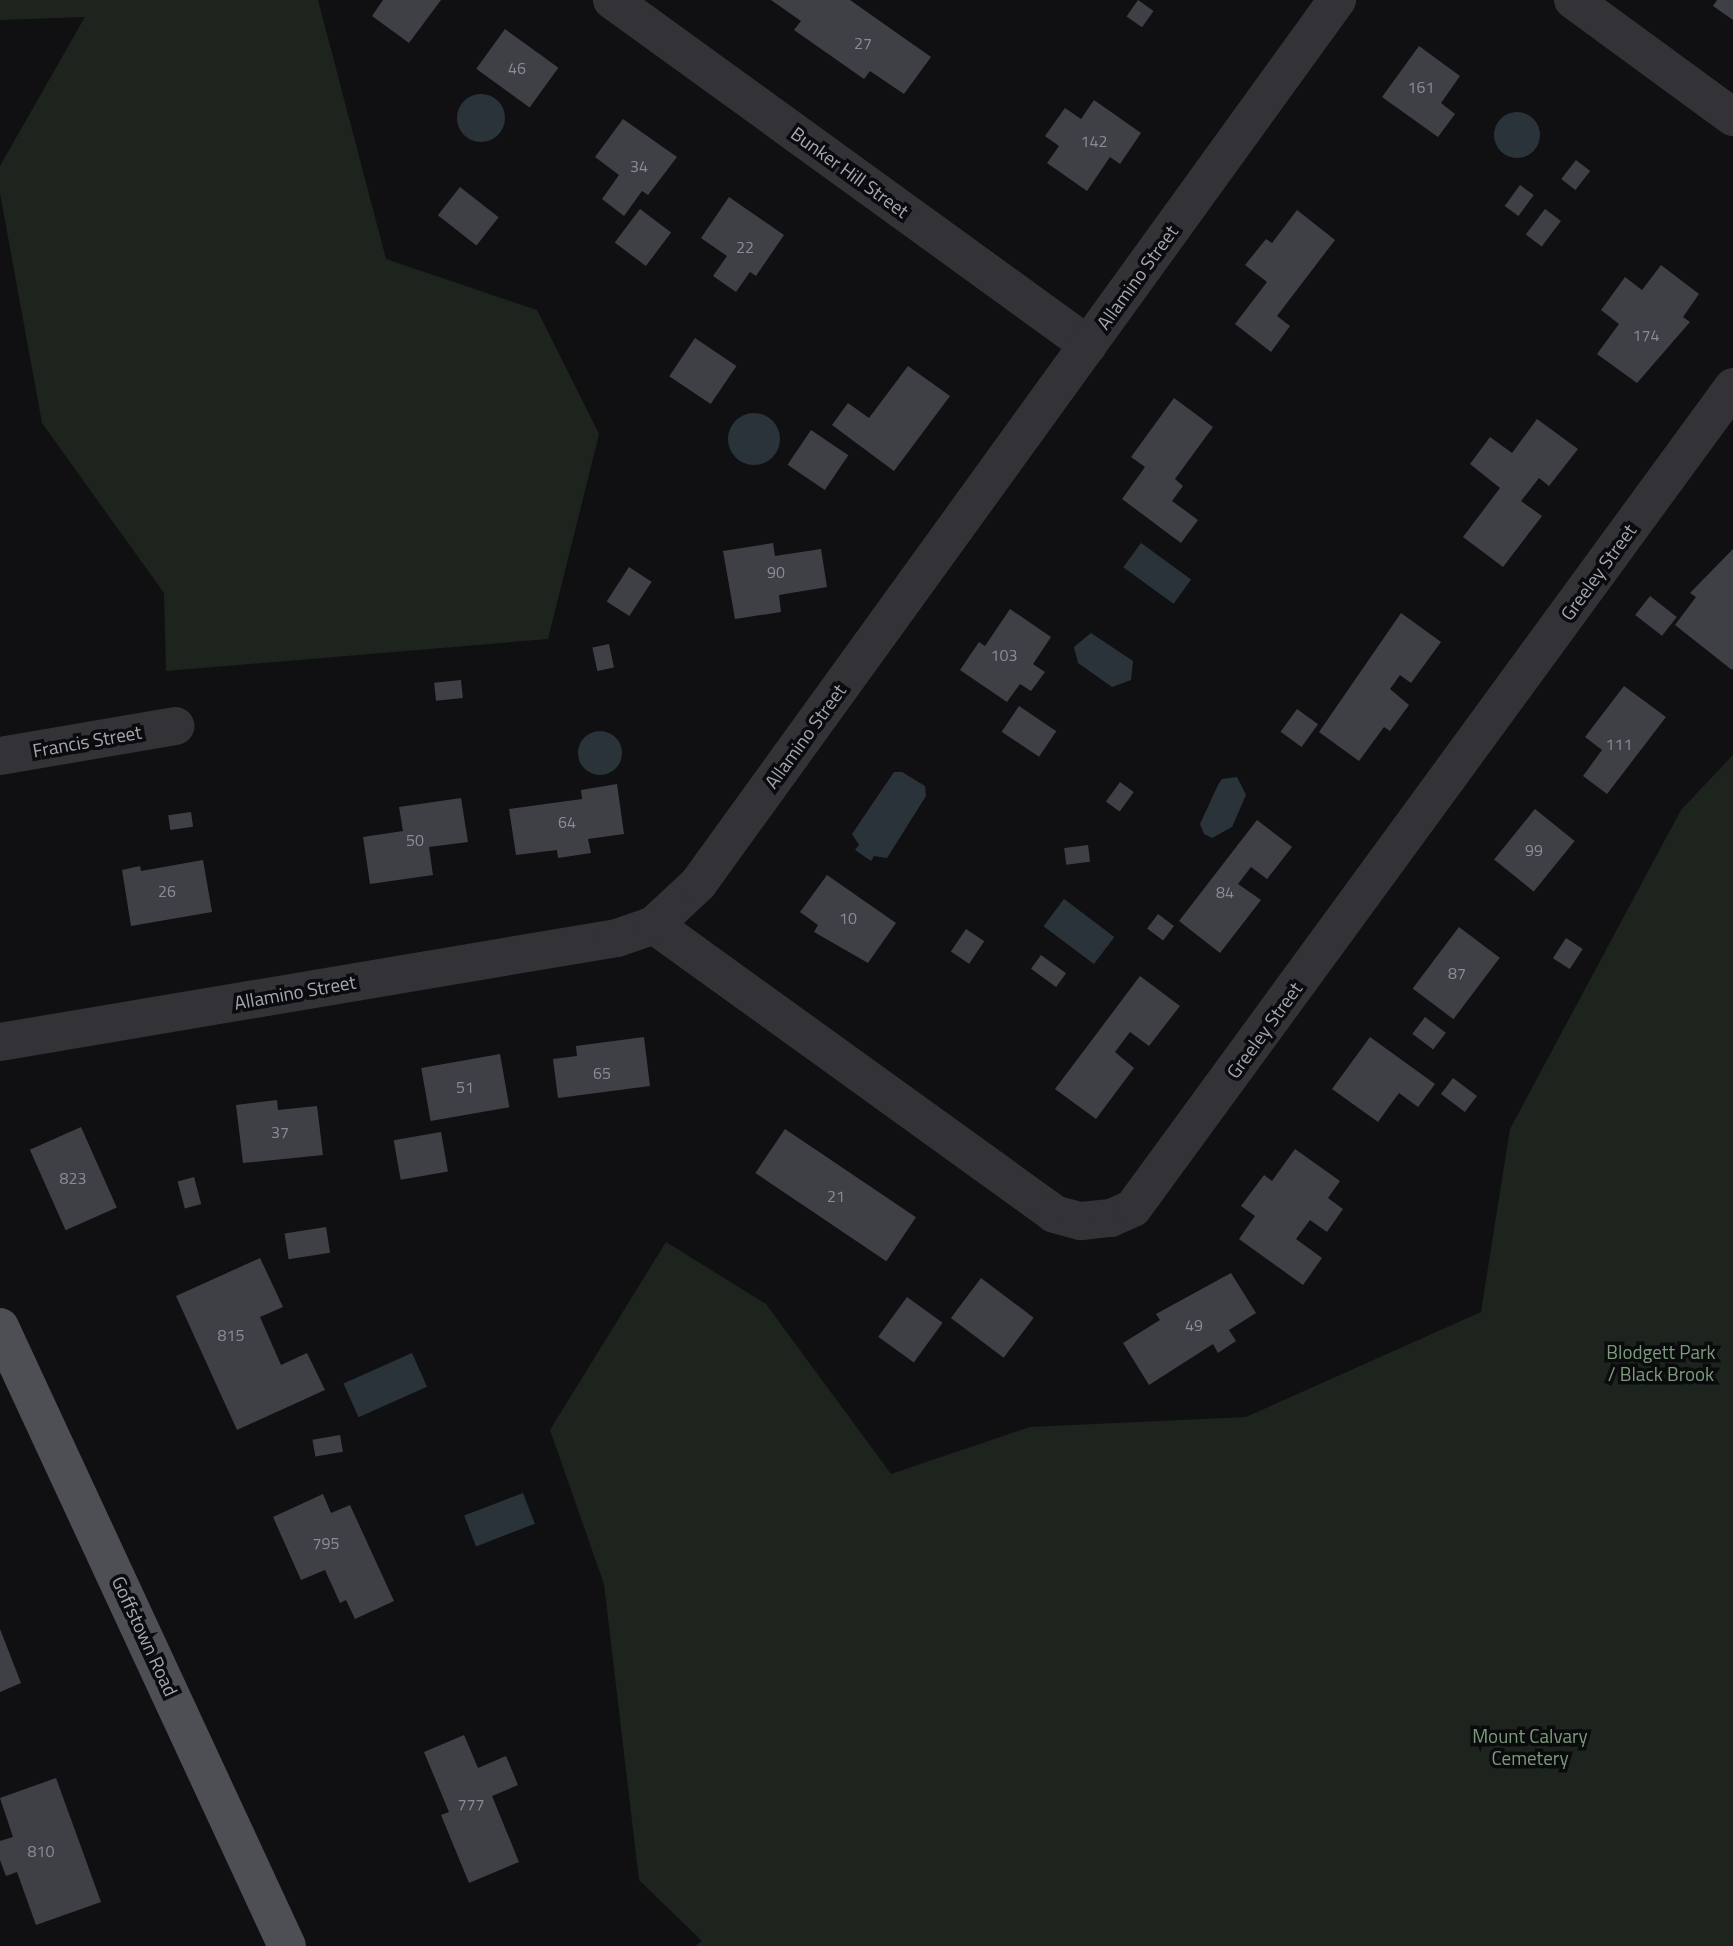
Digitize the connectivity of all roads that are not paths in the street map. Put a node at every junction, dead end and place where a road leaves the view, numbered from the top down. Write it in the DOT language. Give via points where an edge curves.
graph roads {
  1 [pos="612,0"];
  2 [pos="1337,0"];
  3 [pos="1573,0"];
  4 [pos="1733,117"];
  5 [pos="1088,345"];
  6 [pos="1733,387"];
  7 [pos="174,726"];
  8 [pos="0,756"];
  9 [pos="654,925"];
  10 [pos="0,1042"];
  11 [pos="2,1336"];
  12 [pos="287,1946"];
  1 -- 5 [label="street, Bunker Hill Street"];
  2 -- 5 [label="street, Allamino Street"];
  3 -- 4 [label="street"];
  5 -- 9 [label="street, Allamino Street" via="698,884"];
  6 -- 9 [label="street, Greeley Street" via="1133,1208 1111,1219 1082,1220 1054,1214"];
  7 -- 8 [label="street, Francis Street"];
  9 -- 10 [label="street, Allamino Street" via="617,938"];
  11 -- 12 [label="main road, Goffstown Road"];
}
